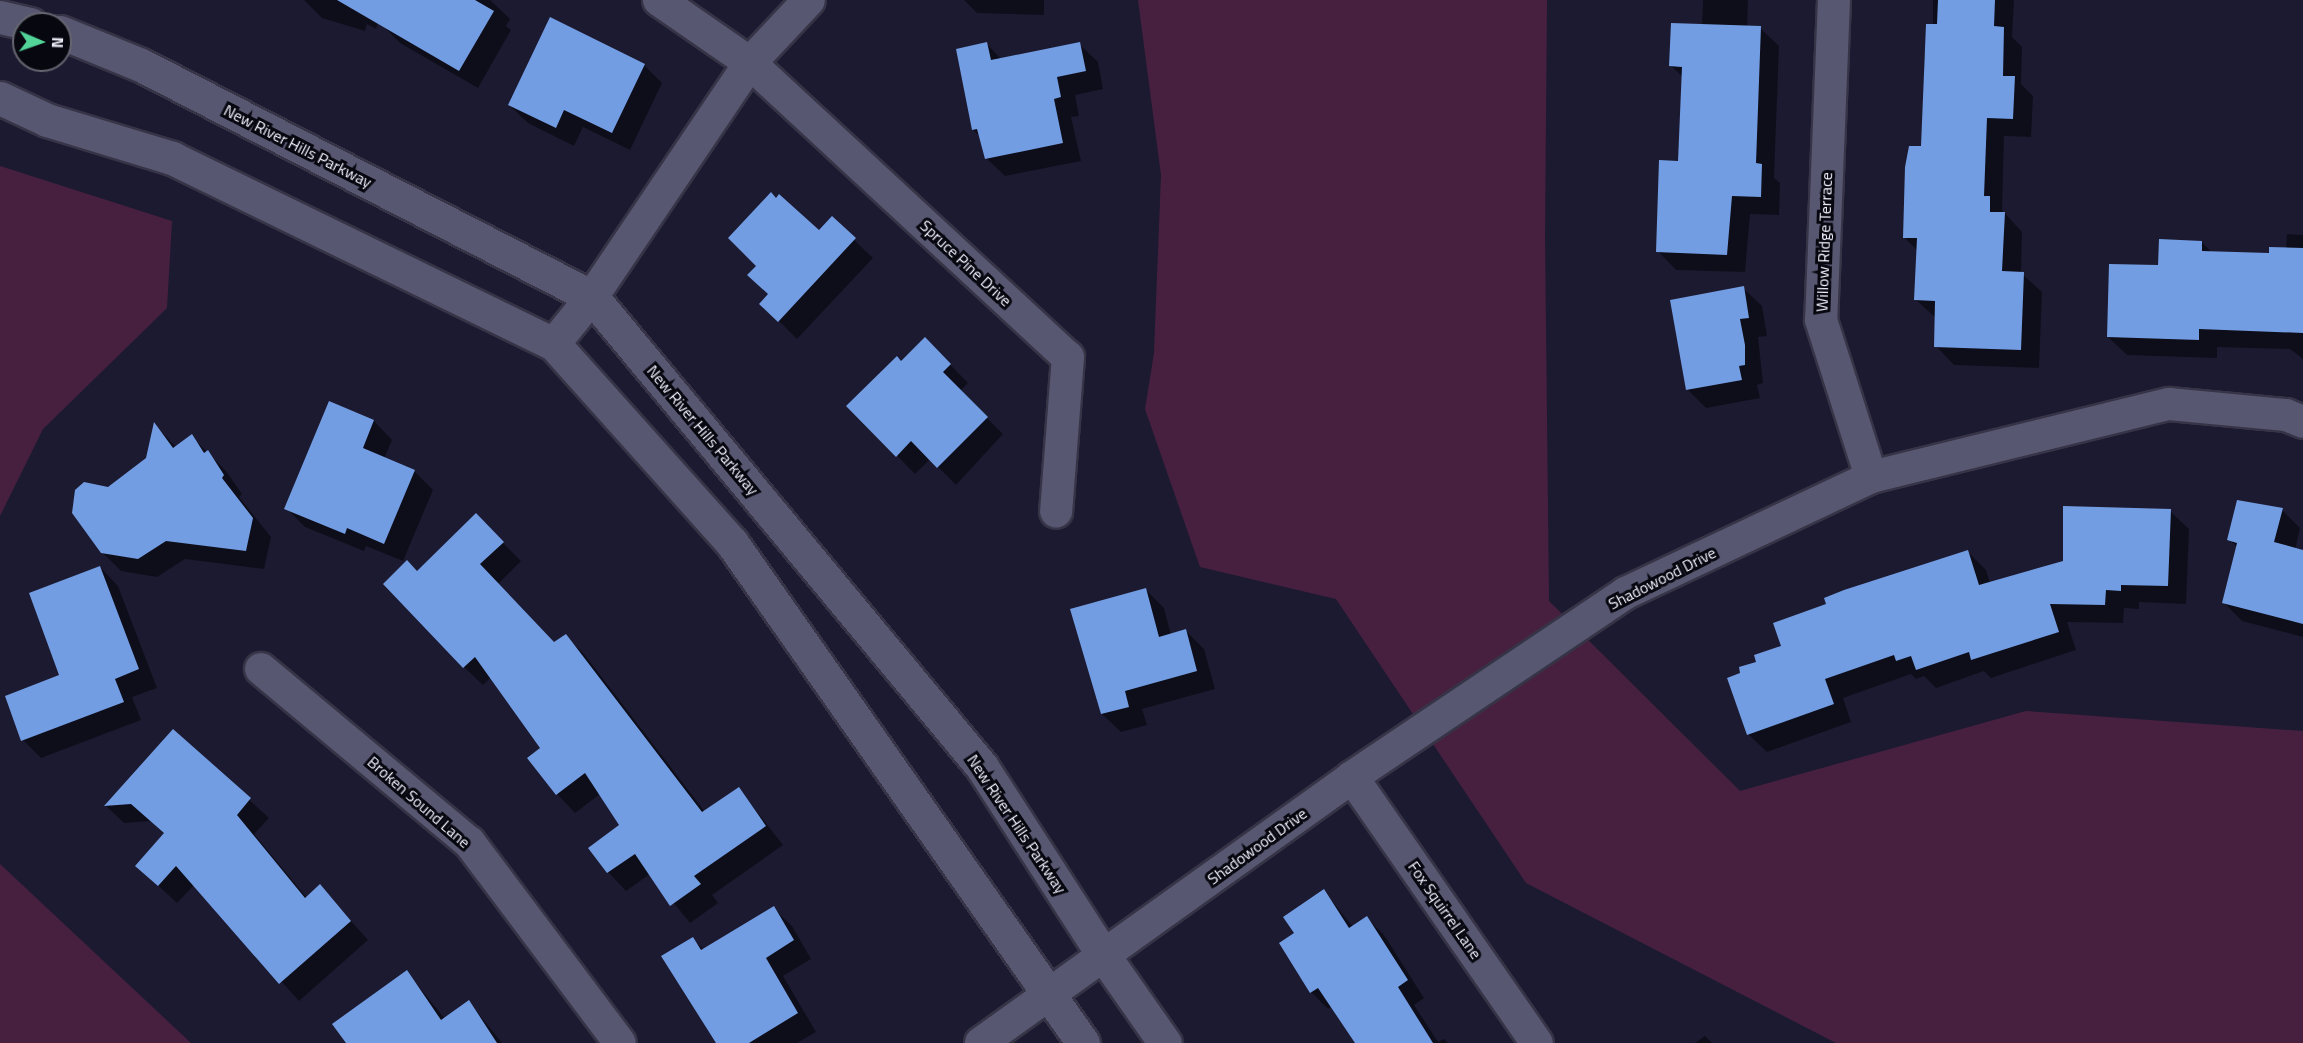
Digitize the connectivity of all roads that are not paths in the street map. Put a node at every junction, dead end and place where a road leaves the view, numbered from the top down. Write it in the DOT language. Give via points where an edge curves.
graph roads {
  1 [pos="659,0"];
  2 [pos="808,0"];
  3 [pos="1834,0"];
  4 [pos="72,37"];
  5 [pos="750,63"];
  6 [pos="0,98"];
  7 [pos="592,297"];
  8 [pos="554,344"];
  9 [pos="2303,422"];
  10 [pos="1871,477"];
  11 [pos="1056,512"];
  12 [pos="261,669"];
  13 [pos="1352,777"];
  14 [pos="1104,956"];
  15 [pos="1048,995"];
  16 [pos="620,1043"];
  17 [pos="981,1043"];
  18 [pos="1083,1043"];
  19 [pos="1165,1043"];
  20 [pos="1537,1043"];
  1 -- 5 [label="street, Spruce Pine Drive"];
  2 -- 5 [label="street"];
  3 -- 10 [label="street, Willow Ridge Terrace" via="1821,320"];
  4 -- 7 [label="street, New River Hills Parkway" via="141,65"];
  5 -- 7 [label="street"];
  5 -- 11 [label="street, Spruce Pine Drive" via="1068,357"];
  6 -- 8 [label="street" via="47,120 172,158"];
  7 -- 8 [label="street"];
  7 -- 14 [label="street, New River Hills Parkway" via="982,767"];
  8 -- 15 [label="street" via="732,543"];
  9 -- 10 [label="street, Shadowood Drive" via="2286,415 2169,404"];
  10 -- 13 [label="street, Shadowood Drive" via="1626,592"];
  12 -- 16 [label="street, Broken Sound Lane" via="469,842"];
  13 -- 14 [label="street, Shadowood Drive"];
  13 -- 20 [label="street, Fox Squirrel Lane"];
  14 -- 15 [label="street, Shadowood Drive"];
  14 -- 19 [label="street, New River Hills Parkway"];
  15 -- 17 [label="street, Shadowood Drive"];
  15 -- 18 [label="street"];
}
